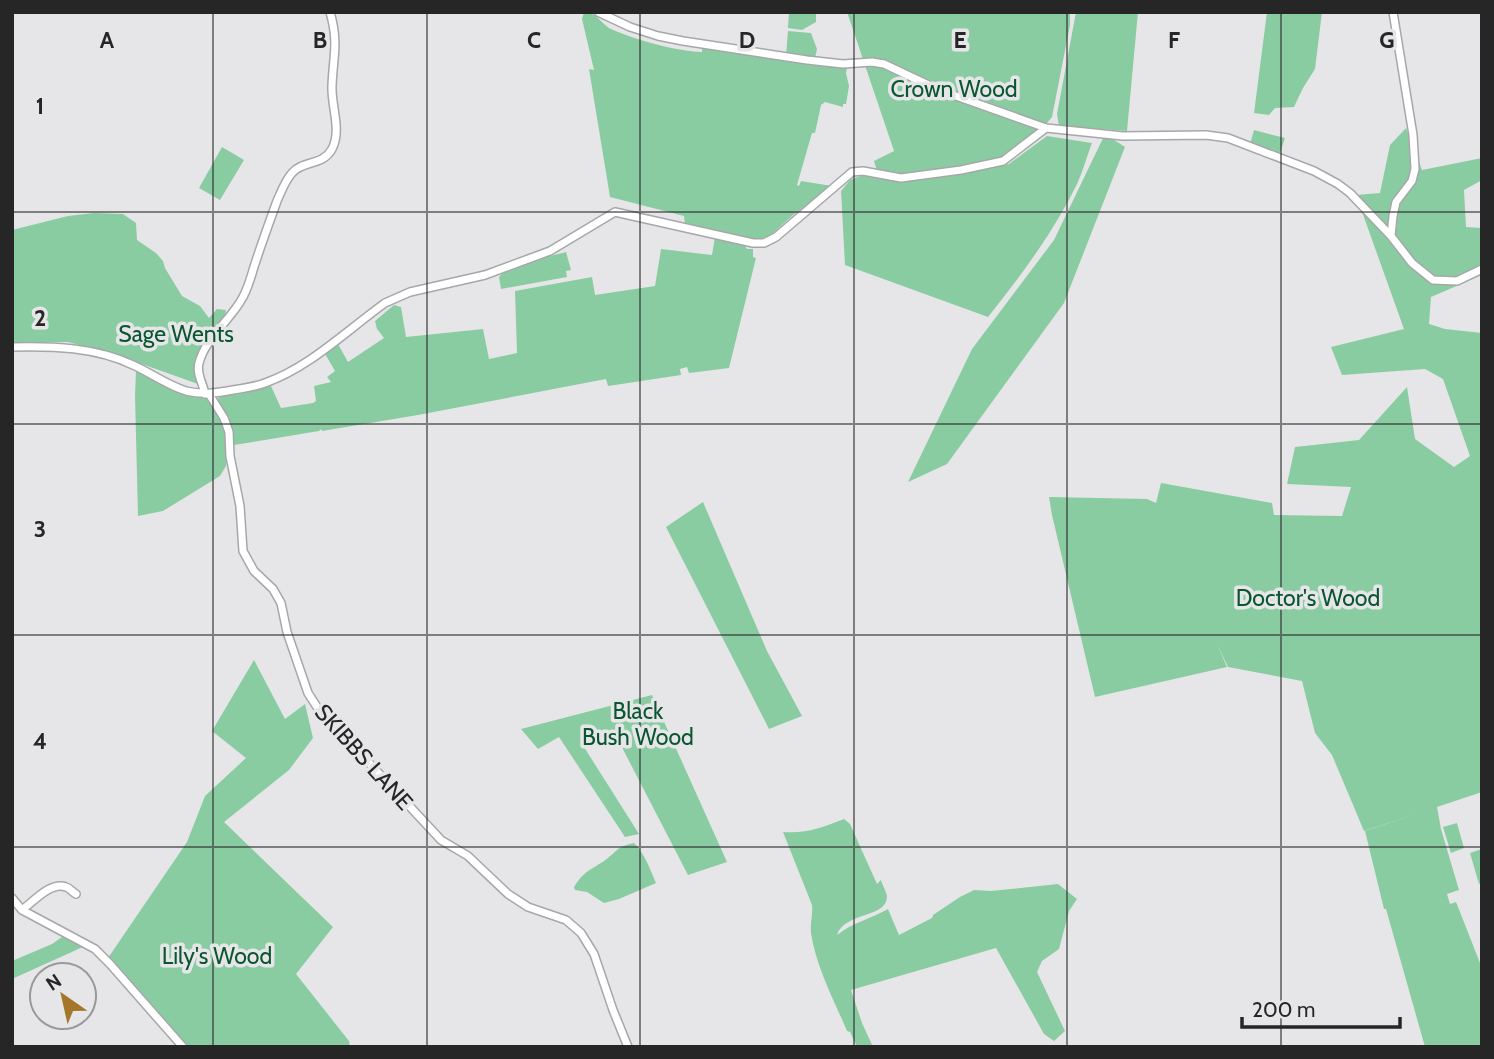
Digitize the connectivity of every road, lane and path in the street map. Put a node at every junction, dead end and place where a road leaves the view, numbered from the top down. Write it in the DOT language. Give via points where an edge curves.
graph roads {
  1 [pos="330,12"];
  2 [pos="598,12"];
  3 [pos="1393,12"];
  4 [pos="1046,128"];
  5 [pos="1391,236"];
  6 [pos="1482,269"];
  7 [pos="12,347"];
  8 [pos="207,394"];
  9 [pos="75,894"];
  10 [pos="12,898"];
  11 [pos="22,910"];
  12 [pos="183,1047"];
  13 [pos="628,1047"];
  1 -- 8 [label="street, SKIBBS LANE" via="336,38 332,85 336,139 326,158 299,167 285,184 243,297 198,365"];
  2 -- 4 [label="street" via="629,27 682,41 807,60 884,65"];
  3 -- 5 [label="street" via="1415,169 1396,202"];
  4 -- 5 [label="street" via="1123,136 1228,138 1338,184"];
  4 -- 8 [label="street" via="1003,161 901,177 852,172 764,243 615,212 550,251 485,275 392,300 314,357 267,383"];
  5 -- 6 [label="street" via="1433,280 1457,281"];
  7 -- 8 [label="street" via="56,346 93,353 131,364 183,390"];
  8 -- 13 [label="street, SKIBBS LANE" via="229,432 245,557 281,603 287,632 317,707 441,840 468,856 508,894 528,907 566,920 581,933 594,954"];
  9 -- 11 [label="street" via="66,887 50,888"];
  10 -- 11 [label="street"];
  11 -- 12 [label="street" via="95,949"];
}
